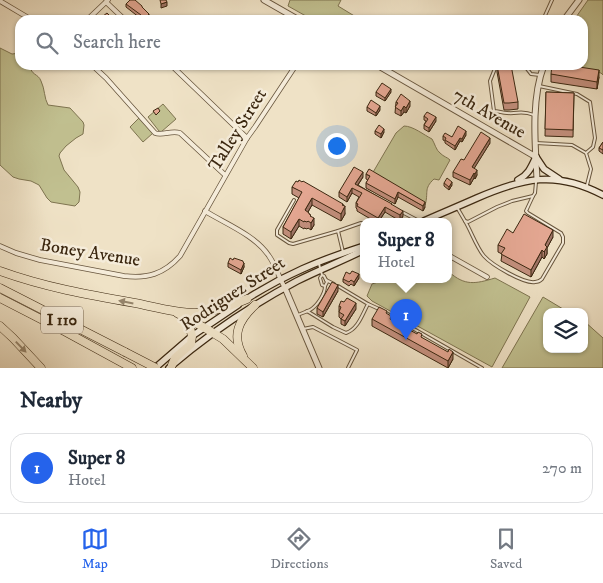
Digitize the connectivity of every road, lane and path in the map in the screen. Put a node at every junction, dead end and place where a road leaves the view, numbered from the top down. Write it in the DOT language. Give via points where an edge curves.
graph roads {
  1 [pos="264,0"];
  2 [pos="552,0"];
  3 [pos="579,0"];
  4 [pos="0,1"];
  5 [pos="107,1"];
  6 [pos="24,15"];
  7 [pos="92,15"];
  8 [pos="120,15"];
  9 [pos="290,15"];
  10 [pos="545,15"];
  11 [pos="568,15"];
  12 [pos="97,70"];
  13 [pos="176,70"];
  14 [pos="293,70"];
  15 [pos="385,70"];
  16 [pos="494,70"];
  17 [pos="527,70"];
  18 [pos="542,70"];
  19 [pos="541,75"];
  20 [pos="539,86"];
  21 [pos="536,116"];
  22 [pos="247,138"];
  23 [pos="536,143"];
  24 [pos="586,153"];
  25 [pos="536,157"];
  26 [pos="225,174"];
  27 [pos="537,180"];
  28 [pos="560,180"];
  29 [pos="510,185"];
  30 [pos="586,187"];
  31 [pos="603,195"];
  32 [pos="533,196"];
  33 [pos="294,200"];
  34 [pos="456,207"];
  35 [pos="399,210"];
  36 [pos="205,212"];
  37 [pos="414,218"];
  38 [pos="431,218"];
  39 [pos="465,222"];
  40 [pos="360,223"];
  41 [pos="338,231"];
  42 [pos="0,246"];
  43 [pos="360,250"];
  44 [pos="344,256"];
  45 [pos="452,257"];
  46 [pos="318,262"];
  47 [pos="0,271"];
  48 [pos="321,272"];
  49 [pos="488,277"];
  50 [pos="280,279"];
  51 [pos="326,280"];
  52 [pos="325,286"];
  53 [pos="0,288"];
  54 [pos="284,288"];
  55 [pos="0,298"];
  56 [pos="247,299"];
  57 [pos="368,304"];
  58 [pos="255,305"];
  59 [pos="380,310"];
  60 [pos="173,311"];
  61 [pos="307,311"];
  62 [pos="385,312"];
  63 [pos="296,315"];
  64 [pos="183,317"];
  65 [pos="0,326"];
  66 [pos="205,328"];
  67 [pos="303,330"];
  68 [pos="214,333"];
  69 [pos="192,336"];
  70 [pos="246,362"];
  71 [pos="171,367"];
  72 [pos="42,368"];
  73 [pos="132,368"];
  74 [pos="155,368"];
  75 [pos="253,368"];
  76 [pos="320,368"];
  77 [pos="348,368"];
  78 [pos="482,368"];
  1 -- 9 [label="street"];
  2 -- 10 [label="lane"];
  3 -- 11 [label="street"];
  4 -- 6 [label="street"];
  5 -- 7 [label="street"];
  5 -- 8 [label="street"];
  12 -- 26 [label="street" via="155,132 180,133"];
  13 -- 22 [label="street"];
  14 -- 22 [label="street, Talley Street"];
  15 -- 25 [label="street, 7th Avenue"];
  16 -- 21 [label="lane" via="490,81 494,111 524,112"];
  17 -- 19 [label="lane" via="530,74"];
  18 -- 19 [label="street"];
  19 -- 20 [label="street"];
  20 -- 21 [label="street"];
  20 -- 24 [label="lane" via="577,94 590,102 595,138 593,148"];
  21 -- 23 [label="street"];
  22 -- 26 [label="street, Talley Street"];
  23 -- 24 [label="lane" via="572,145"];
  23 -- 25 [label="street"];
  24 -- 30 [label="lane" via="591,169"];
  25 -- 27 [label="street"];
  25 -- 28 [label="main road" via="547,172"];
  25 -- 29 [label="main road" via="526,176"];
  26 -- 36 [label="street, Talley Street"];
  27 -- 28 [label="main road"];
  27 -- 29 [label="main road"];
  27 -- 32 [label="lane"];
  28 -- 30 [label="main road"];
  29 -- 34 [label="main road"];
  30 -- 31 [label="main road"];
  32 -- 39 [label="lane" via="512,201"];
  32 -- 39 [label="lane" via="526,211 563,237 563,243 538,282 527,282 498,268 483,256"];
  33 -- 41 [label="lane" via="277,235 293,244"];
  34 -- 38 [label="main road"];
  34 -- 39 [label="lane"];
  35 -- 37 [label="lane"];
  36 -- 42 [label="street, Boney Avenue" via="174,264 158,273 138,278 40,260"];
  36 -- 50 [label="street" via="264,249"];
  40 -- 41 [label="lane"];
  41 -- 44 [label="lane"];
  43 -- 44 [label="main road, Rodriguez Street"];
  44 -- 46 [label="main road, Rodriguez Street"];
  44 -- 48 [label="main road, Rodriguez Street"];
  45 -- 49 [label="street"];
  46 -- 48 [label="lane"];
  46 -- 50 [label="main road, Rodriguez Street"];
  60 -- 47 [label="highway, one-way" via="41,284"];
  48 -- 51 [label="lane"];
  48 -- 52 [label="lane" via="320,278"];
  48 -- 54 [label="main road, Rodriguez Street"];
  50 -- 54 [label="street"];
  50 -- 56 [label="main road, Rodriguez Street"];
  51 -- 52 [label="lane"];
  51 -- 57 [label="lane"];
  52 -- 61 [label="lane" via="315,306"];
  53 -- 74 [label="highway, I 110, bridge"];
  54 -- 58 [label="main road, Rodriguez Street"];
  54 -- 63 [label="street"];
  55 -- 73 [label="highway, I 110"];
  56 -- 60 [label="highway" via="212,311"];
  56 -- 66 [label="main road, Rodriguez Street"];
  57 -- 59 [label="lane"];
  57 -- 61 [label="lane" via="357,325 346,333"];
  58 -- 68 [label="main road, Rodriguez Street"];
  58 -- 70 [label="highway" via="241,322 237,336"];
  60 -- 64 [label="highway"];
  61 -- 63 [label="lane"];
  62 -- 78 [label="lane"];
  63 -- 67 [label="street"];
  64 -- 66 [label="highway"];
  64 -- 69 [label="highway"];
  65 -- 72 [label="highway, one-way"];
  66 -- 68 [label="highway"];
  66 -- 69 [label="main road, Rodriguez Street"];
  67 -- 76 [label="street"];
  67 -- 77 [label="lane" via="313,327 357,350"];
  68 -- 70 [label="highway"];
  68 -- 71 [label="main road, Rodriguez Street"];
  69 -- 71 [label="highway" via="191,344 175,358"];
  69 -- 74 [label="main road, Rodriguez Street"];
  70 -- 75 [label="highway"];
}
